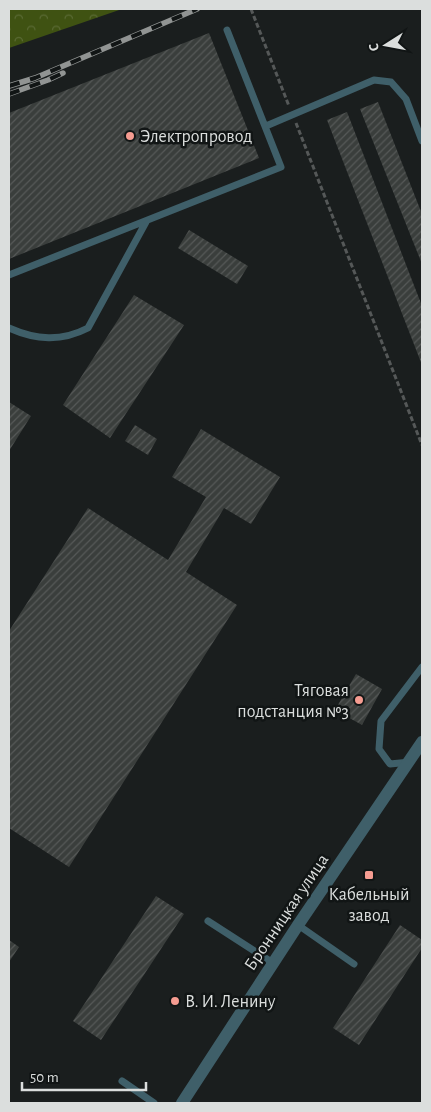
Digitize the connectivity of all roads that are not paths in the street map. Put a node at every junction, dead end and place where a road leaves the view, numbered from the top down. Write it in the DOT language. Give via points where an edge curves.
graph roads {
  1 [pos="227,30"];
  2 [pos="266,126"];
  3 [pos="422,141"];
  4 [pos="146,222"];
  5 [pos="9,275"];
  6 [pos="9,328"];
  7 [pos="422,667"];
  8 [pos="422,742"];
  9 [pos="410,762"];
  10 [pos="208,921"];
  11 [pos="298,925"];
  12 [pos="273,963"];
  13 [pos="354,964"];
  14 [pos="122,1081"];
  15 [pos="154,1103"];
  16 [pos="182,1103"];
  1 -- 2 [label="lane"];
  2 -- 3 [label="lane" via="374,80 391,82 406,98"];
  2 -- 4 [label="lane" via="282,167"];
  4 -- 5 [label="lane"];
  4 -- 6 [label="lane" via="88,328 74,335 38,338"];
  7 -- 9 [label="lane" via="381,720 379,749 390,764"];
  8 -- 9 [label="street, Бронницкая улица"];
  9 -- 11 [label="street, Бронницкая улица"];
  10 -- 12 [label="lane"];
  11 -- 12 [label="street, Бронницкая улица"];
  11 -- 13 [label="lane"];
  12 -- 16 [label="street, Бронницкая улица"];
  14 -- 15 [label="lane"];
}
